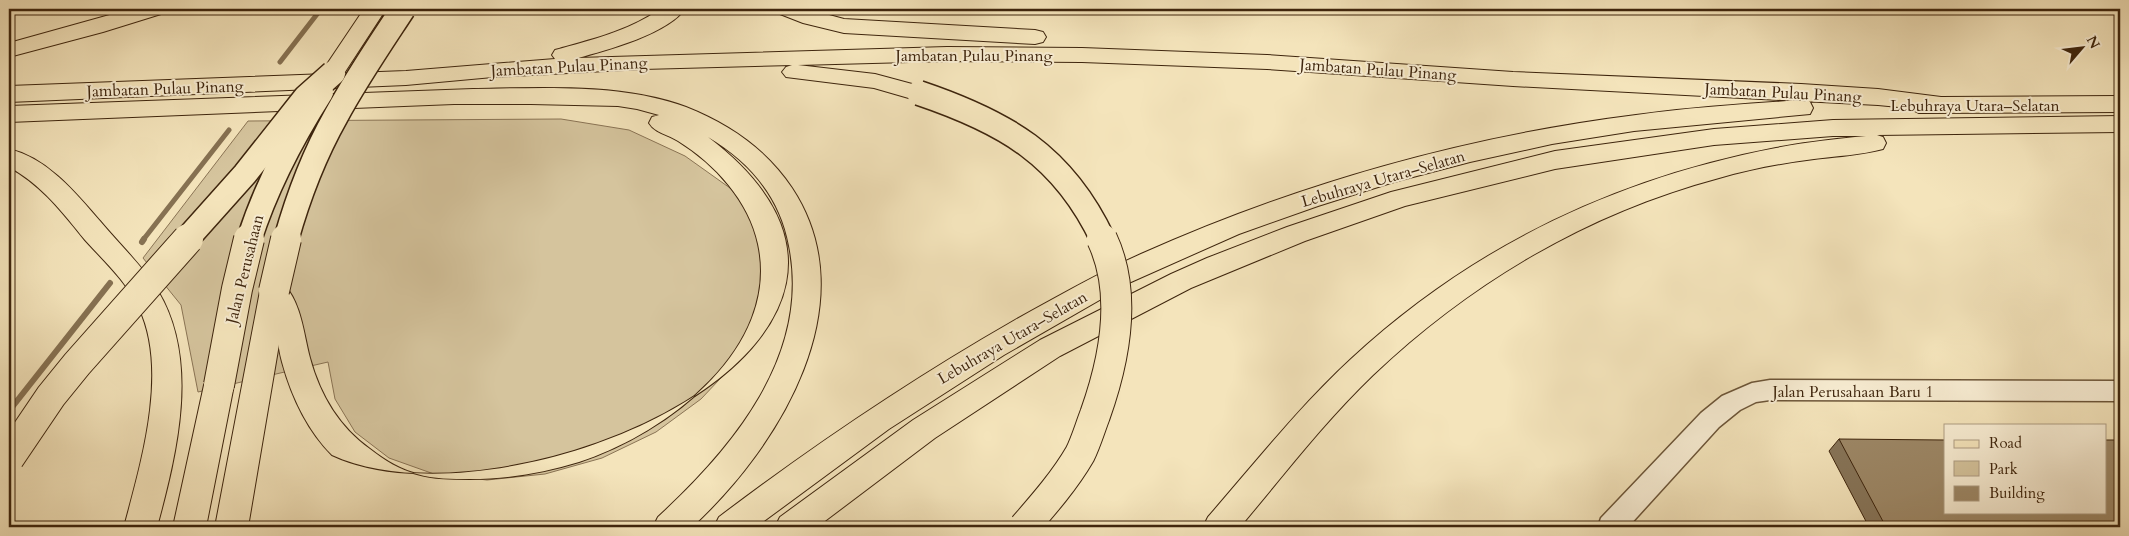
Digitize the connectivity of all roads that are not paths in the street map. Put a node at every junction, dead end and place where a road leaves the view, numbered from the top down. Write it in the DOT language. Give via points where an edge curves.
graph roads {
  1 [pos="153,9"];
  2 [pos="376,9"];
  3 [pos="403,9"];
  4 [pos="674,9"];
  5 [pos="788,9"];
  6 [pos="9,50"];
  7 [pos="643,62"];
  8 [pos="1267,62"];
  9 [pos="493,70"];
  10 [pos="333,73"];
  11 [pos="9,94"];
  12 [pos="574,98"];
  13 [pos="1938,104"];
  14 [pos="2120,104"];
  15 [pos="9,114"];
  16 [pos="2120,124"];
  17 [pos="1974,125"];
  18 [pos="9,157"];
  19 [pos="274,291"];
  20 [pos="2120,391"];
  21 [pos="9,458"];
  22 [pos="141,527"];
  23 [pos="189,527"];
  24 [pos="231,527"];
  25 [pos="670,527"];
  26 [pos="731,527"];
  27 [pos="792,527"];
  28 [pos="1024,527"];
  29 [pos="1220,527"];
  30 [pos="1611,527"];
  1 -- 6 [label="main road"];
  2 -- 10 [label="main road, Jalan Perusahaan"];
  3 -- 19 [label="main road, Jalan Perusahaan, bridge" via="336,116 311,167 292,218"];
  4 -- 9 [label="main road" via="645,27 594,47"];
  5 -- 8 [label="main road" via="844,26 1131,44 1199,50"];
  7 -- 8 [label="main road, Jambatan Pulau Pinang" via="947,54"];
  7 -- 9 [label="main road, Jambatan Pulau Pinang"];
  7 -- 28 [label="main road, bridge" via="824,74 875,81 919,93 979,116 1014,136 1041,154 1067,182 1088,211 1111,266 1117,304 1110,364 1080,453 1044,505"];
  8 -- 13 [label="main road, Jambatan Pulau Pinang" via="1512,79 1801,92"];
  9 -- 11 [label="main road, Jambatan Pulau Pinang" via="406,78"];
  10 -- 21 [label="main road, bridge" via="306,97 245,174 77,364"];
  10 -- 23 [label="main road, Jalan Perusahaan, bridge" via="290,141 264,196 250,236 236,288"];
  12 -- 15 [label="main road, Jambatan Pulau Pinang" via="491,96"];
  12 -- 19 [label="main road" via="665,124 696,142 730,170 754,200 774,248 777,265 773,303 756,344 723,389 657,440 584,473 515,491 455,493 407,486 385,476 340,443 304,388 287,312"];
  12 -- 25 [label="main road" via="612,97 647,103 718,131 766,168 790,205 800,230 808,277 807,301 786,373 741,453 719,480"];
  13 -- 14 [label="main road, Lebuhraya Utara–Selatan"];
  13 -- 26 [label="main road, Lebuhraya Utara–Selatan" via="1768,109 1602,127 1448,158 1290,205 1235,225 1123,274 985,351 877,419"];
  16 -- 17 [label="main road, Lebuhraya Utara–Selatan"];
  17 -- 27 [label="main road, Lebuhraya Utara–Selatan" via="1772,131 1646,146 1518,168 1385,203 1217,266 1050,348 924,429"];
  17 -- 29 [label="main road" via="1921,137 1777,156 1713,170 1607,204 1536,238 1466,282 1406,328 1363,367 1325,405"];
  18 -- 22 [label="main road" via="44,178 68,201 147,296 161,328 166,364 165,410"];
  19 -- 24 [label="main road, Jalan Perusahaan"];
  20 -- 30 [label="street, Jalan Perusahaan Baru 1" via="1770,390 1752,393 1731,403 1710,420"];
}
